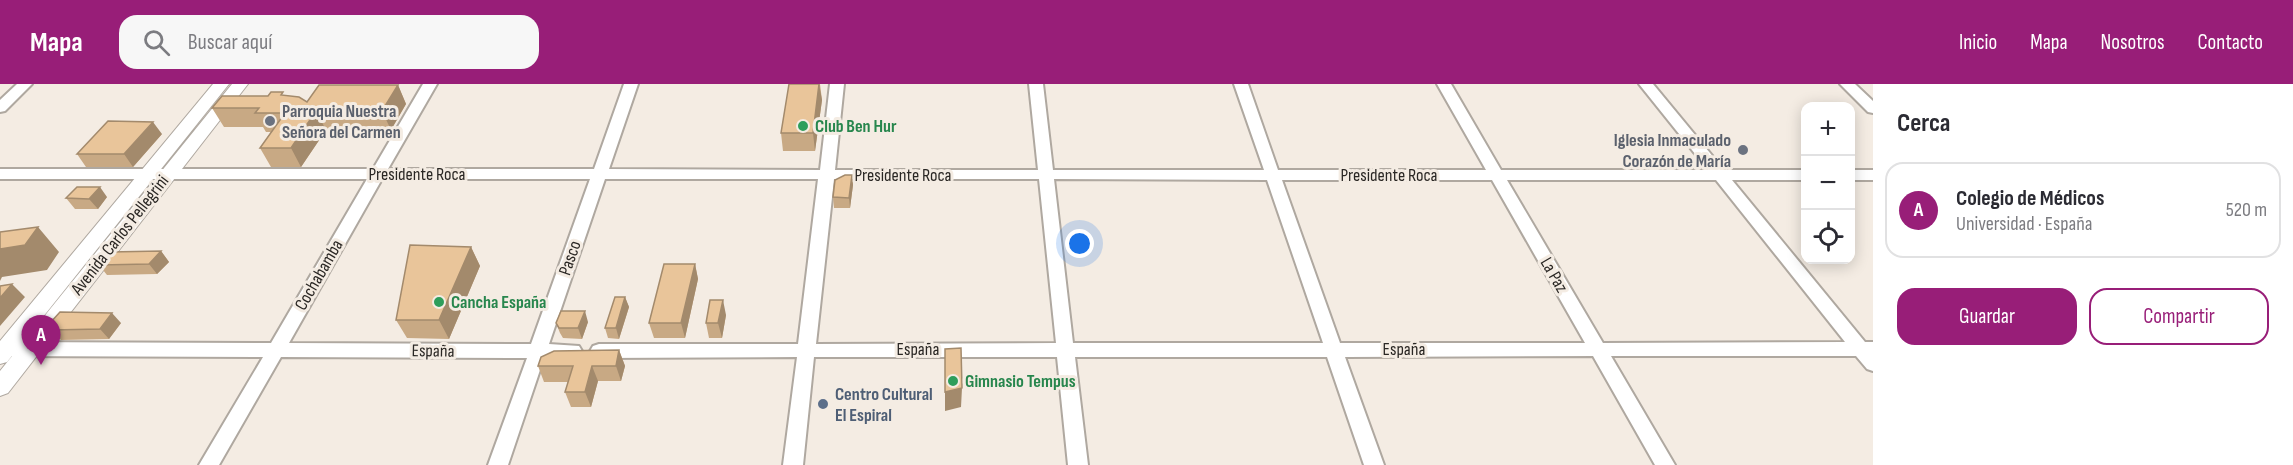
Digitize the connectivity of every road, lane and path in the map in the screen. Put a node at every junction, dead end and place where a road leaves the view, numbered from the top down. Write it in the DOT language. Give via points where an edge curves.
graph roads {
  1 [pos="25,84"];
  2 [pos="221,84"];
  3 [pos="240,84"];
  4 [pos="430,84"];
  5 [pos="631,84"];
  6 [pos="837,84"];
  7 [pos="1036,84"];
  8 [pos="1241,84"];
  9 [pos="1444,84"];
  10 [pos="1646,84"];
  11 [pos="1847,84"];
  12 [pos="0,108"];
  13 [pos="1873,109"];
  14 [pos="0,174"];
  15 [pos="148,174"];
  16 [pos="168,174"];
  17 [pos="378,174"];
  18 [pos="599,174"];
  19 [pos="825,174"];
  20 [pos="1046,175"];
  21 [pos="1273,175"];
  22 [pos="1496,175"];
  23 [pos="1720,175"];
  24 [pos="1801,175"];
  25 [pos="1855,175"];
  26 [pos="1873,175"];
  27 [pos="276,349"];
  28 [pos="1065,349"];
  29 [pos="1333,349"];
  30 [pos="1597,349"];
  31 [pos="1867,349"];
  32 [pos="30,350"];
  33 [pos="807,350"];
  34 [pos="2,352"];
  35 [pos="537,352"];
  36 [pos="1873,364"];
  37 [pos="0,387"];
  38 [pos="209,465"];
  39 [pos="498,465"];
  40 [pos="793,465"];
  41 [pos="1078,465"];
  42 [pos="1374,465"];
  43 [pos="1665,465"];
  1 -- 12 [label="street"];
  2 -- 15 [label="main road, Avenida Carlos Pellegrini"];
  3 -- 16 [label="main road, Avenida Carlos Pellegrini"];
  4 -- 17 [label="street, Cochabamba"];
  5 -- 18 [label="street, Pasco"];
  6 -- 19 [label="street"];
  7 -- 20 [label="street"];
  8 -- 21 [label="street"];
  9 -- 22 [label="street, La Paz"];
  10 -- 23 [label="street"];
  11 -- 13 [label="street"];
  14 -- 15 [label="street, Presidente Roca"];
  15 -- 16 [label="street, Presidente Roca"];
  15 -- 34 [label="main road, Avenida Carlos Pellegrini"];
  16 -- 17 [label="street, Presidente Roca"];
  16 -- 32 [label="main road, Avenida Carlos Pellegrini"];
  17 -- 18 [label="street, Presidente Roca"];
  17 -- 27 [label="street, Cochabamba"];
  18 -- 19 [label="street, Presidente Roca"];
  18 -- 35 [label="street, Pasco"];
  19 -- 20 [label="street, Presidente Roca"];
  19 -- 33 [label="street"];
  20 -- 21 [label="street, Presidente Roca"];
  20 -- 28 [label="street"];
  21 -- 22 [label="street, Presidente Roca"];
  21 -- 29 [label="street"];
  22 -- 23 [label="street, Presidente Roca"];
  22 -- 30 [label="street, La Paz"];
  23 -- 24 [label="street, Presidente Roca"];
  23 -- 31 [label="street"];
  25 -- 26 [label="street"];
  27 -- 32 [label="street, España"];
  27 -- 35 [label="street, España"];
  27 -- 38 [label="street, Cochabamba"];
  28 -- 29 [label="street, España"];
  28 -- 33 [label="street, España"];
  28 -- 41 [label="street"];
  29 -- 30 [label="street, España"];
  29 -- 42 [label="street"];
  30 -- 31 [label="street, España"];
  30 -- 43 [label="street, La Paz"];
  31 -- 36 [label="street"];
  32 -- 34 [label="street, España"];
  32 -- 37 [label="main road, Avenida Carlos Pellegrini"];
  33 -- 35 [label="street, España"];
  33 -- 40 [label="street"];
  35 -- 39 [label="street, Pasco"];
}
